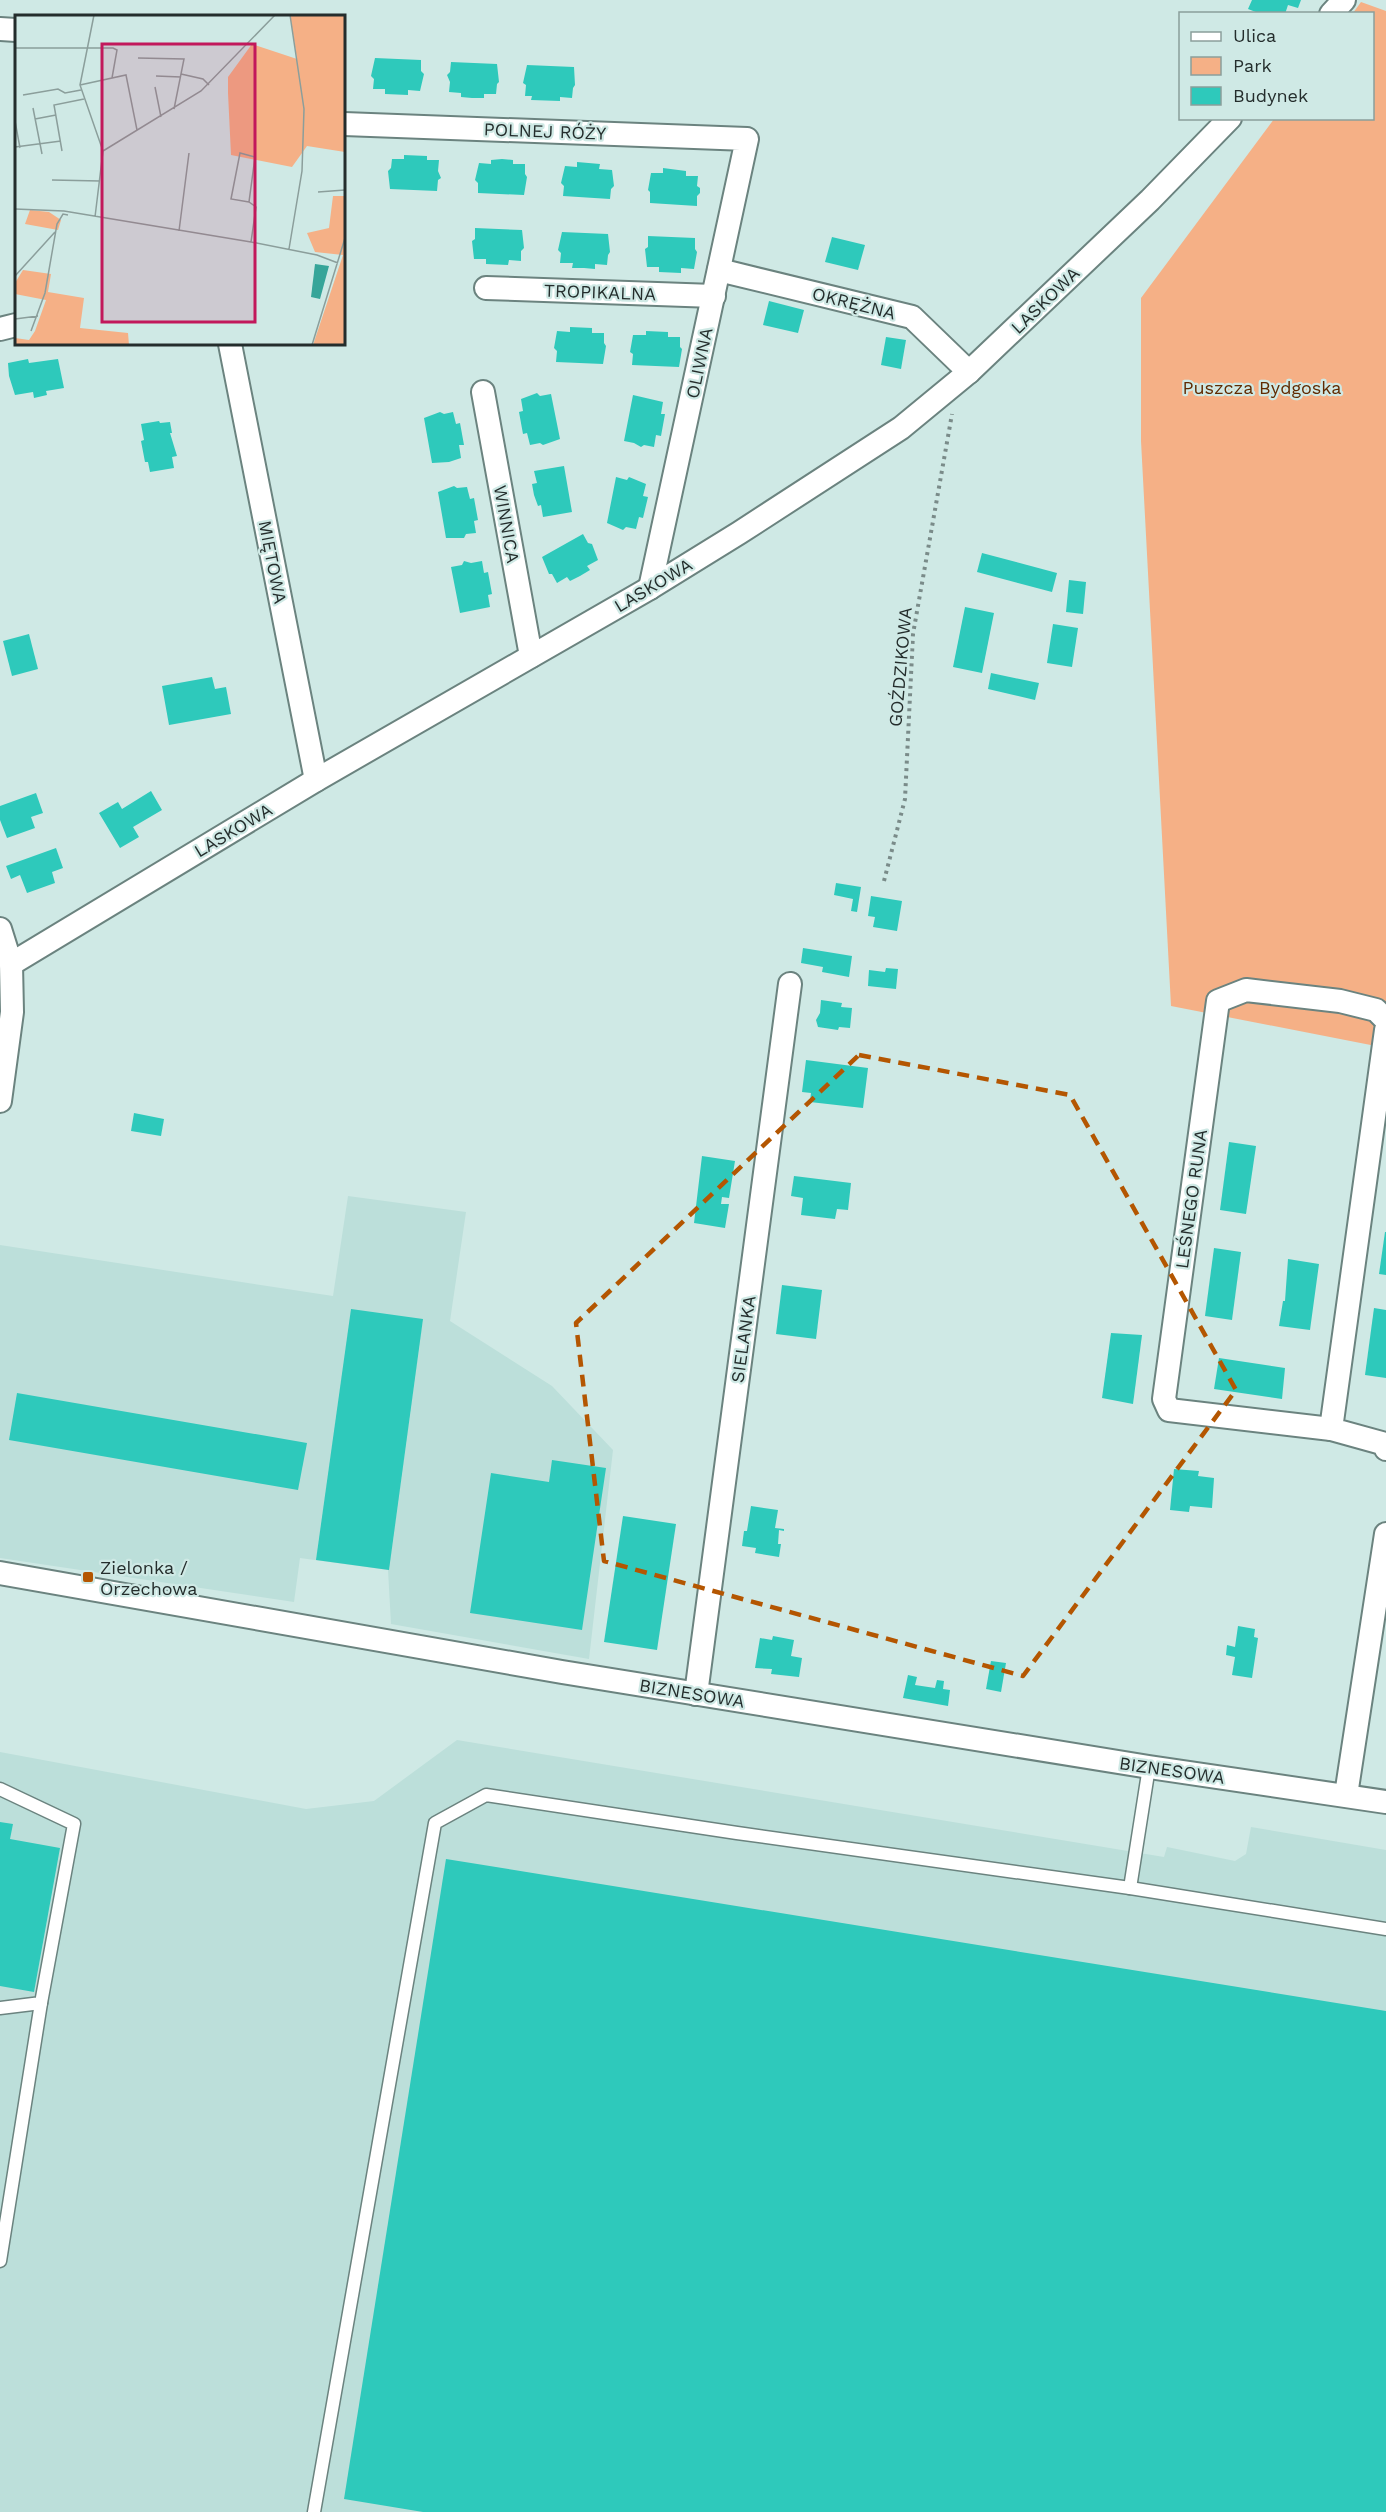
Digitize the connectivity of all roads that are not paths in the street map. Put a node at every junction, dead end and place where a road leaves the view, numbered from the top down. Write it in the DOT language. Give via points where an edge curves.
graph roads {
  1 [pos="1344,0"];
  2 [pos="1333,12"];
  3 [pos="0,29"];
  4 [pos="15,30"];
  5 [pos="1228,120"];
  6 [pos="345,124"];
  7 [pos="747,139"];
  8 [pos="719,270"];
  9 [pos="486,288"];
  10 [pos="714,296"];
  11 [pos="15,325"];
  12 [pos="0,329"];
  13 [pos="230,345"];
  14 [pos="963,378"];
  15 [pos="483,392"];
  16 [pos="650,588"];
  17 [pos="531,656"];
  18 [pos="316,780"];
  19 [pos="0,929"];
  20 [pos="11,964"];
  21 [pos="790,984"];
  22 [pos="1386,1020"];
  23 [pos="1386,1030"];
  24 [pos="0,1101"];
  25 [pos="1330,1429"];
  26 [pos="1386,1449"];
  27 [pos="1386,1534"];
  28 [pos="0,1573"];
  29 [pos="696,1694"];
  30 [pos="1149,1767"];
  31 [pos="0,1789"];
  32 [pos="1346,1795"];
  33 [pos="1386,1802"];
  34 [pos="1130,1888"];
  35 [pos="1386,1929"];
  36 [pos="41,2003"];
  37 [pos="0,2008"];
  38 [pos="0,2260"];
  39 [pos="314,2512"];
  1 -- 2 [label="street"];
  3 -- 4 [label="street"];
  5 -- 14 [label="street, LASKOWA"];
  6 -- 7 [label="street, POLNEJ RÓŻY"];
  7 -- 8 [label="street, OLIWNA"];
  8 -- 10 [label="street, OLIWNA"];
  8 -- 14 [label="street, OKRĘŻNA" via="912,317"];
  9 -- 10 [label="street, TROPIKALNA"];
  10 -- 16 [label="street, OLIWNA"];
  11 -- 12 [label="street"];
  13 -- 18 [label="street, MIĘTOWA"];
  14 -- 16 [label="street, LASKOWA" via="891,434"];
  15 -- 17 [label="street, WINNICA"];
  16 -- 17 [label="street, LASKOWA"];
  17 -- 18 [label="street, LASKOWA"];
  18 -- 20 [label="street, LASKOWA"];
  19 -- 20 [label="street"];
  20 -- 24 [label="street" via="12,1012"];
  21 -- 29 [label="street, SIELANKA"];
  22 -- 25 [label="street, LEŚNEGO RUNA" via="1376,1010 1340,1001 1246,990 1218,1001 1164,1399 1169,1410"];
  23 -- 25 [label="street"];
  25 -- 26 [label="street, LEŚNEGO RUNA" via="1385,1444"];
  27 -- 32 [label="street"];
  28 -- 29 [label="street, BIZNESOWA"];
  29 -- 30 [label="street, BIZNESOWA"];
  30 -- 32 [label="street, BIZNESOWA"];
  30 -- 34 [label="lane"];
  31 -- 36 [label="lane" via="74,1824"];
  32 -- 33 [label="street, BIZNESOWA"];
  34 -- 35 [label="lane"];
  34 -- 39 [label="lane" via="486,1795 435,1823"];
  36 -- 37 [label="lane"];
  36 -- 38 [label="lane"];
}
